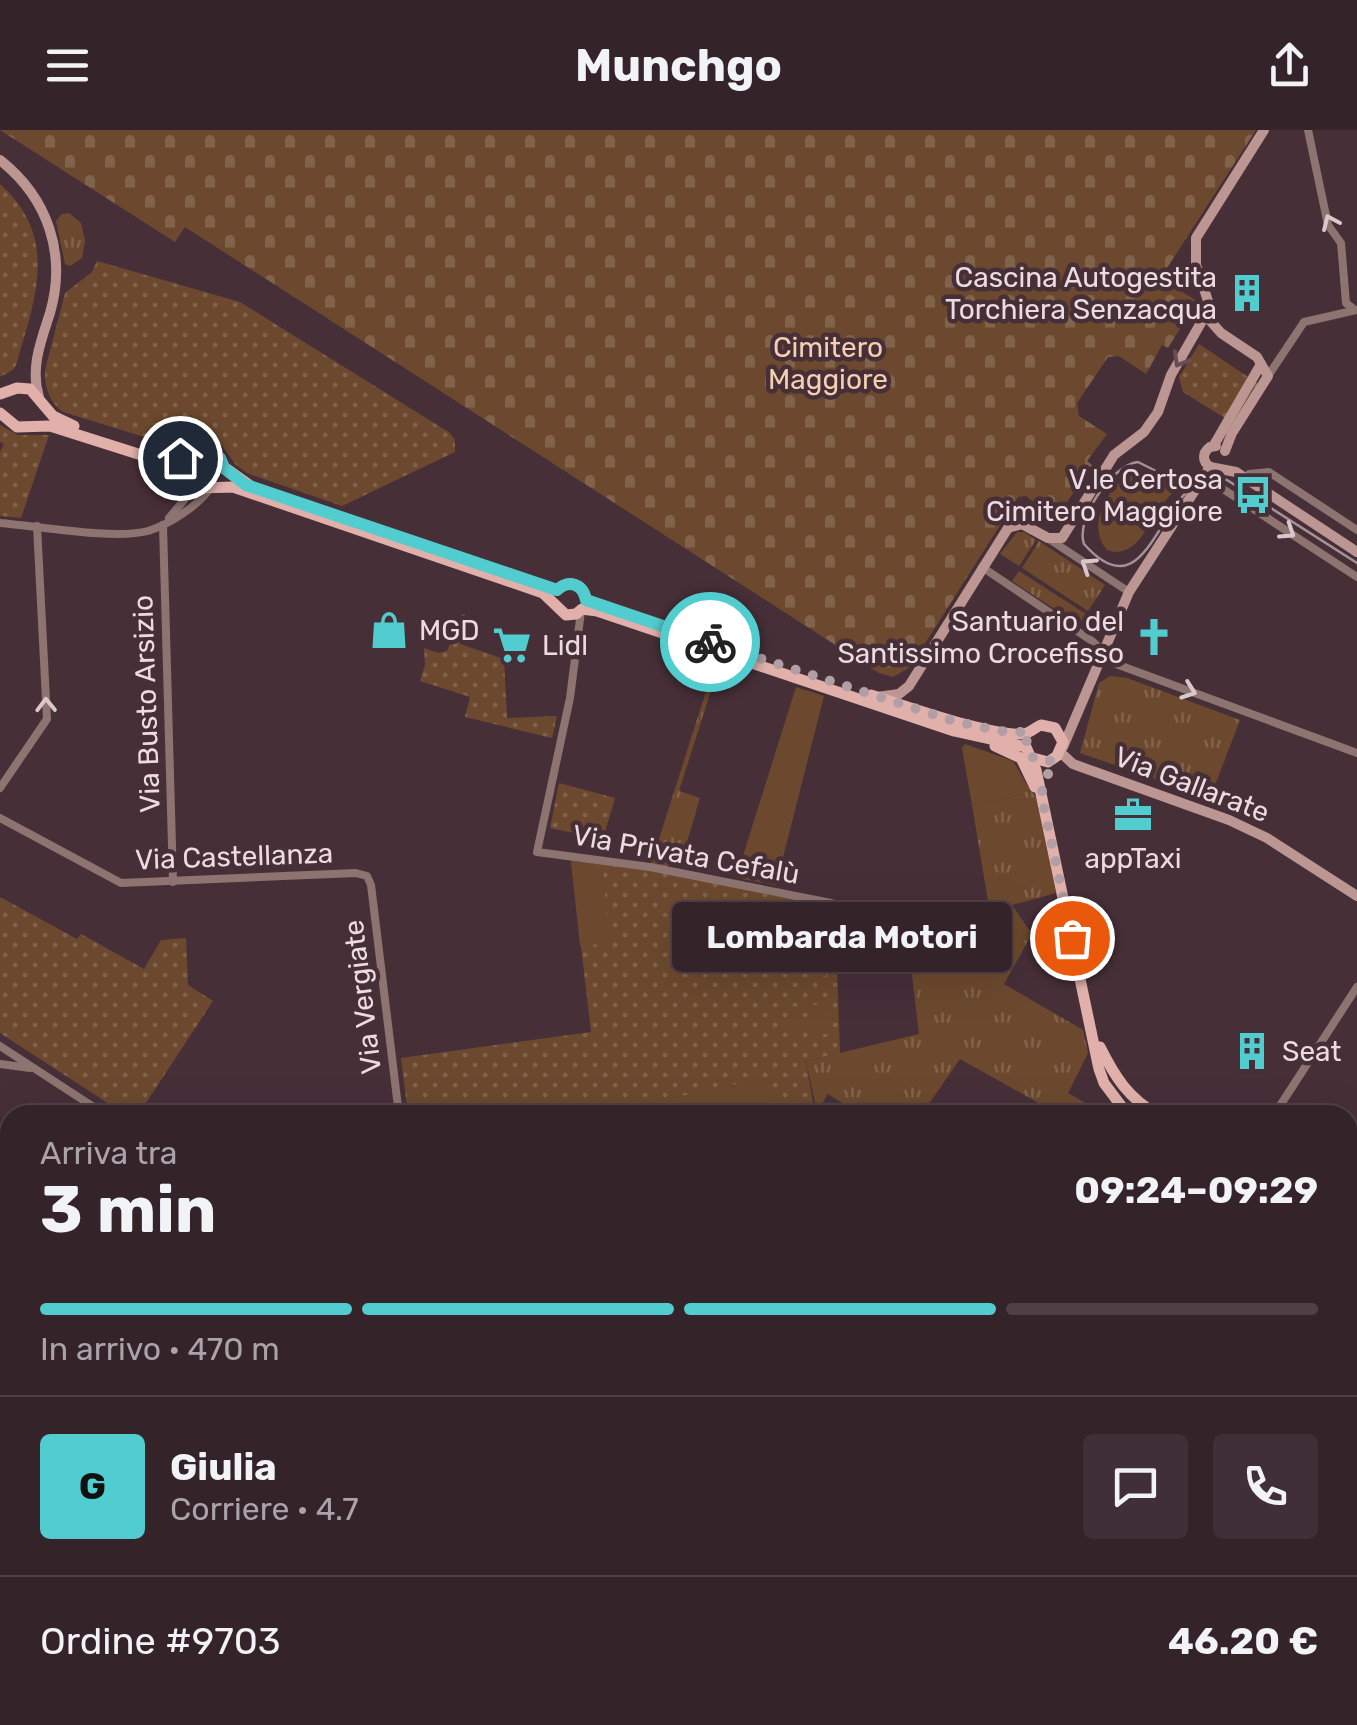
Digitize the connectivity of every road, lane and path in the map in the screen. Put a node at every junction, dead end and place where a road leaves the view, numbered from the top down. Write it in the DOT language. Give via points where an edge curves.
graph roads {
  1 [pos="1264,130"];
  2 [pos="1308,130"];
  3 [pos="0,160"];
  4 [pos="1356,310"];
  5 [pos="1208,312"];
  6 [pos="39,350"];
  7 [pos="1261,364"];
  8 [pos="1268,376"];
  9 [pos="7,392"];
  10 [pos="40,401"];
  11 [pos="1,413"];
  12 [pos="30,426"];
  13 [pos="1222,451"];
  14 [pos="192,454"];
  15 [pos="1213,467"];
  16 [pos="224,468"];
  17 [pos="1240,475"];
  18 [pos="186,476"];
  19 [pos="213,487"];
  20 [pos="1196,490"];
  21 [pos="0,523"];
  22 [pos="163,525"];
  23 [pos="37,526"];
  24 [pos="1357,530"];
  25 [pos="1048,538"];
  26 [pos="1357,552"];
  27 [pos="982,567"];
  28 [pos="1357,577"];
  29 [pos="1128,592"];
  30 [pos="556,596"];
  31 [pos="583,606"];
  32 [pos="1101,652"];
  33 [pos="876,697"];
  34 [pos="1076,719"];
  35 [pos="1054,728"];
  36 [pos="954,730"];
  37 [pos="1029,732"];
  38 [pos="1029,753"];
  39 [pos="1058,753"];
  40 [pos="1357,753"];
  41 [pos="0,788"];
  42 [pos="1041,794"];
  43 [pos="0,818"];
  44 [pos="367,876"];
  45 [pos="173,882"];
  46 [pos="1357,896"];
  47 [pos="832,903"];
  48 [pos="1357,987"];
  49 [pos="1094,1034"];
  50 [pos="0,1046"];
  51 [pos="0,1064"];
  52 [pos="34,1069"];
  53 [pos="90,1105"];
  54 [pos="398,1105"];
  55 [pos="1120,1105"];
  56 [pos="1140,1105"];
  57 [pos="1280,1105"];
  1 -- 5 [label="main road" via="1196,238"];
  4 -- 2 [label="street, one-way" via="1346,303 1340,242 1328,225"];
  3 -- 6 [label="main road" via="36,198 53,238 56,282"];
  4 -- 8 [label="street" via="1304,322"];
  5 -- 7 [label="main road" via="1221,332"];
  5 -- 25 [label="main road, one-way" via="1144,432 1114,455 1064,536"];
  6 -- 9 [label="main road" via="27,375"];
  6 -- 10 [label="main road" via="34,377"];
  7 -- 8 [label="main road"];
  7 -- 13 [label="main road"];
  8 -- 13 [label="main road"];
  9 -- 10 [label="main road, Via Gallarate" via="30,389"];
  9 -- 11 [label="main road, Via Gallarate"];
  10 -- 12 [label="main road" via="40,416"];
  10 -- 14 [label="main road, Via Gallarate" via="62,422 153,454"];
  11 -- 12 [label="main road, Via Gallarate" via="17,428"];
  12 -- 18 [label="main road, Via Gallarate" via="50,426 176,466"];
  13 -- 15 [label="main road"];
  13 -- 15 [label="main road" via="1206,450"];
  13 -- 17 [label="main road"];
  14 -- 16 [label="main road, Via Gallarate" via="212,452"];
  14 -- 18 [label="main road"];
  15 -- 17 [label="main road"];
  15 -- 20 [label="main road"];
  16 -- 19 [label="main road"];
  16 -- 30 [label="main road, Via Gallarate" via="246,485"];
  17 -- 24 [label="street" via="1268,472"];
  17 -- 26 [label="main road"];
  18 -- 19 [label="main road, Via Gallarate" via="198,488"];
  18 -- 22 [label="street" via="185,499"];
  19 -- 22 [label="street"];
  19 -- 30 [label="main road, Via Gallarate" via="233,487"];
  20 -- 28 [label="street, one-way" via="1220,488"];
  20 -- 29 [label="main road"];
  21 -- 23 [label="street"];
  22 -- 23 [label="street" via="125,533"];
  22 -- 45 [label="street, Via Busto Arsizio"];
  41 -- 23 [label="street, one-way" via="47,719"];
  25 -- 27 [label="main road" via="1026,524 1010,526"];
  29 -- 25 [label="street, one-way"];
  27 -- 32 [label="street"];
  27 -- 33 [label="main road" via="909,686"];
  29 -- 32 [label="main road"];
  30 -- 31 [label="main road, Via Gallarate" via="564,614"];
  30 -- 31 [label="main road, Via Gallarate" via="565,584 575,584 583,590"];
  31 -- 33 [label="main road, Via Gallarate"];
  31 -- 36 [label="main road, Via Gallarate"];
  31 -- 47 [label="street, Via Privata Cefalù" via="537,852"];
  32 -- 34 [label="main road"];
  32 -- 40 [label="street, one-way" via="1116,664"];
  33 -- 37 [label="main road, Via Gallarate" via="957,722"];
  34 -- 35 [label="main road"];
  34 -- 39 [label="main road"];
  35 -- 37 [label="main road, Via Gallarate" via="1041,725"];
  35 -- 39 [label="main road" via="1062,737"];
  36 -- 38 [label="main road, Via Gallarate"];
  36 -- 42 [label="main road" via="1021,758"];
  37 -- 38 [label="main road"];
  38 -- 39 [label="main road, Via Gallarate" via="1043,762"];
  38 -- 42 [label="main road"];
  39 -- 42 [label="main road"];
  39 -- 46 [label="main road, Via Gallarate" via="1229,820"];
  42 -- 49 [label="main road"];
  43 -- 45 [label="street, Via Castellanza" via="121,883"];
  44 -- 45 [label="street, Via Castellanza"];
  44 -- 54 [label="street, Via Vergiate"];
  48 -- 57 [label="street"];
  49 -- 55 [label="main road" via="1104,1083"];
  49 -- 56 [label="main road" via="1116,1079"];
  50 -- 52 [label="street"];
  51 -- 52 [label="street"];
  52 -- 53 [label="street"];
}
